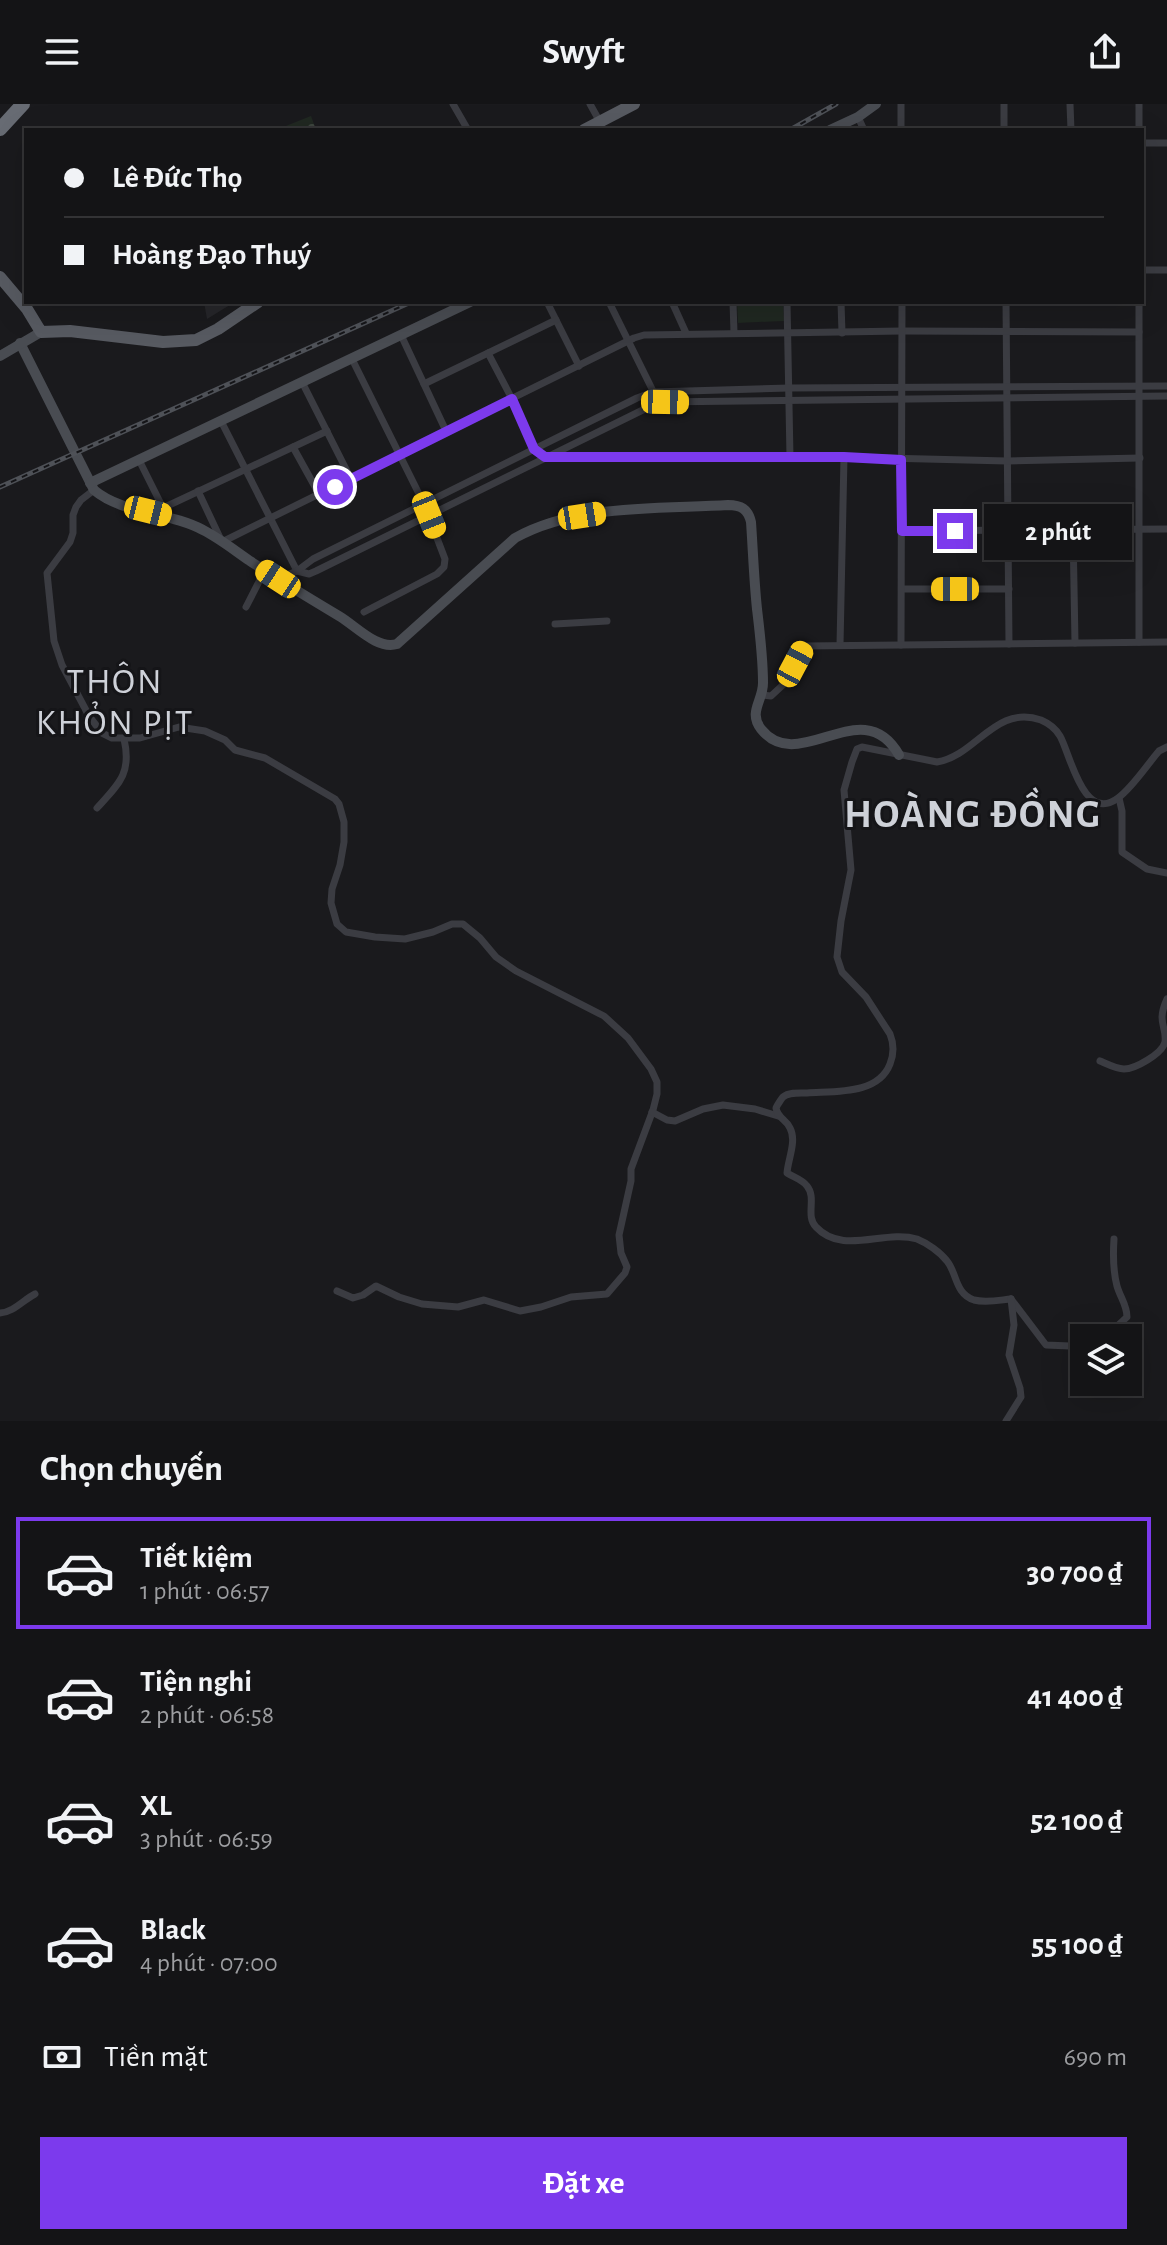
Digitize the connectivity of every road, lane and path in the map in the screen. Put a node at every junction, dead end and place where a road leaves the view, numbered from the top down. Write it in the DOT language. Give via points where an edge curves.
graph roads {
  1 [pos="23,104"];
  2 [pos="453,104"];
  3 [pos="590,104"];
  4 [pos="634,104"];
  5 [pos="876,104"];
  6 [pos="901,104"];
  7 [pos="1004,104"];
  8 [pos="1070,104"];
  9 [pos="1139,104"];
  10 [pos="858,117"];
  11 [pos="600,122"];
  12 [pos="467,128"];
  13 [pos="588,128"];
  14 [pos="834,128"];
  15 [pos="863,128"];
  16 [pos="901,128"];
  17 [pos="1004,128"];
  18 [pos="1071,128"];
  19 [pos="1139,128"];
  20 [pos="0,129"];
  21 [pos="1144,143"];
  22 [pos="1167,143"];
  23 [pos="1144,270"];
  24 [pos="1167,270"];
  25 [pos="0,277"];
  26 [pos="255,304"];
  27 [pos="466,304"];
  28 [pos="548,304"];
  29 [pos="610,304"];
  30 [pos="673,304"];
  31 [pos="733,304"];
  32 [pos="787,304"];
  33 [pos="841,304"];
  34 [pos="902,304"];
  35 [pos="1006,304"];
  36 [pos="1139,304"];
  37 [pos="556,320"];
  38 [pos="902,331"];
  39 [pos="1006,331"];
  40 [pos="41,332"];
  41 [pos="1139,332"];
  42 [pos="686,333"];
  43 [pos="734,333"];
  44 [pos="842,333"];
  45 [pos="788,334"];
  46 [pos="401,335"];
  47 [pos="628,341"];
  48 [pos="20,343"];
  49 [pos="488,353"];
  50 [pos="0,356"];
  51 [pos="352,359"];
  52 [pos="579,366"];
  53 [pos="302,382"];
  54 [pos="424,384"];
  55 [pos="1167,386"];
  56 [pos="1139,387"];
  57 [pos="789,388"];
  58 [pos="901,388"];
  59 [pos="1007,388"];
  60 [pos="653,392"];
  61 [pos="1167,396"];
  62 [pos="1139,397"];
  63 [pos="1007,398"];
  64 [pos="512,399"];
  65 [pos="901,399"];
  66 [pos="659,402"];
  67 [pos="789,402"];
  68 [pos="221,421"];
  69 [pos="327,431"];
  70 [pos="446,431"];
  71 [pos="293,447"];
  72 [pos="534,449"];
  73 [pos="399,455"];
  74 [pos="545,457"];
  75 [pos="790,457"];
  76 [pos="844,457"];
  77 [pos="1140,458"];
  78 [pos="139,460"];
  79 [pos="901,460"];
  80 [pos="1007,461"];
  81 [pos="245,469"];
  82 [pos="351,479"];
  83 [pos="92,487"];
  84 [pos="198,491"];
  85 [pos="319,494"];
  86 [pos="424,504"];
  87 [pos="429,515"];
  88 [pos="270,519"];
  89 [pos="1139,529"];
  90 [pos="1167,529"];
  91 [pos="1073,530"];
  92 [pos="902,531"];
  93 [pos="1008,531"];
  94 [pos="222,542"];
  95 [pos="265,570"];
  96 [pos="297,571"];
  97 [pos="278,579"];
  98 [pos="902,589"];
  99 [pos="1009,589"];
  100 [pos="246,607"];
  101 [pos="364,612"];
  102 [pos="607,621"];
  103 [pos="555,624"];
  104 [pos="1139,642"];
  105 [pos="1167,642"];
  106 [pos="1075,643"];
  107 [pos="1009,644"];
  108 [pos="840,645"];
  109 [pos="901,645"];
  110 [pos="761,695"];
  111 [pos="124,739"];
  112 [pos="1167,747"];
  113 [pos="899,755"];
  114 [pos="1119,798"];
  115 [pos="97,808"];
  116 [pos="1167,873"];
  117 [pos="1167,999"];
  118 [pos="1100,1061"];
  119 [pos="652,1112"];
  120 [pos="778,1116"];
  121 [pos="1114,1239"];
  122 [pos="337,1291"];
  123 [pos="35,1294"];
  124 [pos="1011,1299"];
  125 [pos="0,1313"];
  126 [pos="1119,1324"];
  127 [pos="1070,1346"];
  128 [pos="1006,1421"];
  1 -- 20 [label="highway"];
  2 -- 12 [label="street"];
  3 -- 11 [label="street"];
  4 -- 11 [label="main road"];
  5 -- 10 [label="street"];
  6 -- 16 [label="street"];
  7 -- 17 [label="street"];
  8 -- 18 [label="street"];
  9 -- 19 [label="street"];
  10 -- 14 [label="street"];
  10 -- 15 [label="street"];
  11 -- 13 [label="main road"];
  21 -- 22 [label="street"];
  23 -- 24 [label="street"];
  25 -- 40 [label="main road"];
  26 -- 40 [label="main road" via="196,340"];
  27 -- 46 [label="street"];
  28 -- 37 [label="street"];
  29 -- 47 [label="street"];
  30 -- 42 [label="street"];
  31 -- 43 [label="street"];
  32 -- 45 [label="street"];
  33 -- 44 [label="street"];
  34 -- 38 [label="street"];
  35 -- 39 [label="street"];
  36 -- 41 [label="street"];
  37 -- 49 [label="street"];
  37 -- 52 [label="street"];
  38 -- 39 [label="street"];
  38 -- 44 [label="street"];
  38 -- 58 [label="street"];
  39 -- 41 [label="street"];
  39 -- 59 [label="street"];
  40 -- 48 [label="street"];
  41 -- 56 [label="street"];
  42 -- 43 [label="street"];
  42 -- 47 [label="street"];
  43 -- 45 [label="street"];
  44 -- 45 [label="street"];
  45 -- 57 [label="street"];
  46 -- 51 [label="street"];
  46 -- 54 [label="street"];
  47 -- 52 [label="street"];
  47 -- 60 [label="street"];
  48 -- 50 [label="street"];
  48 -- 83 [label="street"];
  49 -- 54 [label="street"];
  49 -- 64 [label="street"];
  51 -- 53 [label="street"];
  51 -- 73 [label="street"];
  52 -- 64 [label="street"];
  53 -- 68 [label="street"];
  53 -- 69 [label="street"];
  54 -- 70 [label="street"];
  55 -- 56 [label="street"];
  56 -- 59 [label="street"];
  56 -- 62 [label="street"];
  57 -- 58 [label="street"];
  57 -- 60 [label="street"];
  57 -- 67 [label="street"];
  58 -- 59 [label="street"];
  58 -- 65 [label="street"];
  59 -- 63 [label="street"];
  60 -- 66 [label="street"];
  60 -- 72 [label="street"];
  61 -- 62 [label="street"];
  62 -- 63 [label="street"];
  62 -- 77 [label="street"];
  63 -- 65 [label="street"];
  63 -- 80 [label="street"];
  64 -- 70 [label="street"];
  64 -- 72 [label="street"];
  65 -- 67 [label="street"];
  65 -- 79 [label="street"];
  66 -- 67 [label="street"];
  66 -- 74 [label="street"];
  67 -- 75 [label="street"];
  68 -- 78 [label="street"];
  68 -- 81 [label="street"];
  69 -- 71 [label="street"];
  69 -- 82 [label="street"];
  70 -- 73 [label="street"];
  71 -- 81 [label="street"];
  71 -- 85 [label="street"];
  72 -- 74 [label="street"];
  72 -- 86 [label="street"];
  73 -- 82 [label="street"];
  73 -- 86 [label="street"];
  74 -- 75 [label="street"];
  74 -- 87 [label="street"];
  75 -- 76 [label="street"];
  76 -- 79 [label="street"];
  76 -- 108 [label="street"];
  77 -- 80 [label="street"];
  77 -- 89 [label="street"];
  78 -- 83 [label="street"];
  78 -- 84 [label="street" via="163,508"];
  79 -- 80 [label="street"];
  79 -- 92 [label="street"];
  80 -- 93 [label="street"];
  81 -- 84 [label="street"];
  81 -- 88 [label="street"];
  82 -- 85 [label="street"];
  83 -- 94 [label="street" via="108,500 179,519"];
  83 -- 111 [label="street" via="76,507 70,542 47,573 54,641 89,716 102,733"];
  84 -- 94 [label="street"];
  85 -- 88 [label="street"];
  86 -- 87 [label="street"];
  86 -- 96 [label="street"];
  87 -- 96 [label="street" via="309,574"];
  87 -- 101 [label="street" via="444,567"];
  88 -- 94 [label="street"];
  88 -- 96 [label="street"];
  89 -- 90 [label="street"];
  89 -- 91 [label="street"];
  89 -- 104 [label="street"];
  91 -- 93 [label="street"];
  91 -- 106 [label="street"];
  92 -- 93 [label="street"];
  92 -- 98 [label="street"];
  93 -- 99 [label="street"];
  94 -- 95 [label="street"];
  95 -- 97 [label="street"];
  95 -- 100 [label="street"];
  96 -- 97 [label="street"];
  97 -- 110 [label="street" via="389,647 529,530 601,513 737,505 751,522"];
  98 -- 99 [label="street"];
  98 -- 109 [label="street"];
  99 -- 107 [label="street"];
  102 -- 103 [label="street"];
  104 -- 105 [label="street"];
  104 -- 106 [label="street"];
  106 -- 107 [label="street"];
  107 -- 109 [label="street"];
  108 -- 109 [label="street"];
  108 -- 110 [label="street" via="805,646 785,683 771,696"];
  110 -- 113 [label="street" via="754,714 758,726 779,743 808,743 867,729"];
  111 -- 115 [label="street" via="126,771"];
  111 -- 119 [label="street" via="194,728 235,750 265,758 329,794 339,804 344,822 331,903 337,924 346,932 405,939 463,924 516,971 604,1016 628,1038 655,1076"];
  112 -- 114 [label="street"];
  113 -- 114 [label="street" via="949,760 1004,720 1041,720 1061,737 1088,796 1102,803"];
  113 -- 120 [label="street" via="862,747 852,762 844,790 851,870 837,957 842,972 886,1026 893,1041 892,1058 884,1076 869,1085 783,1098 776,1108"];
  114 -- 116 [label="street" via="1122,852 1147,869"];
  117 -- 118 [label="street" via="1161,1013 1161,1049 1125,1069"];
  119 -- 120 [label="street" via="675,1121 723,1105"];
  119 -- 122 [label="street" via="631,1169 620,1225 627,1267 607,1294 520,1311 484,1300 458,1307 422,1304 376,1286 353,1298"];
  120 -- 124 [label="street" via="792,1133 787,1173 811,1192 815,1227 843,1242 884,1236 916,1239 949,1262 967,1296"];
  121 -- 126 [label="street" via="1116,1285 1127,1317"];
  123 -- 125 [label="street" via="11,1312"];
  124 -- 127 [label="street" via="1046,1345"];
  124 -- 128 [label="street" via="1009,1355 1021,1397"];
}
